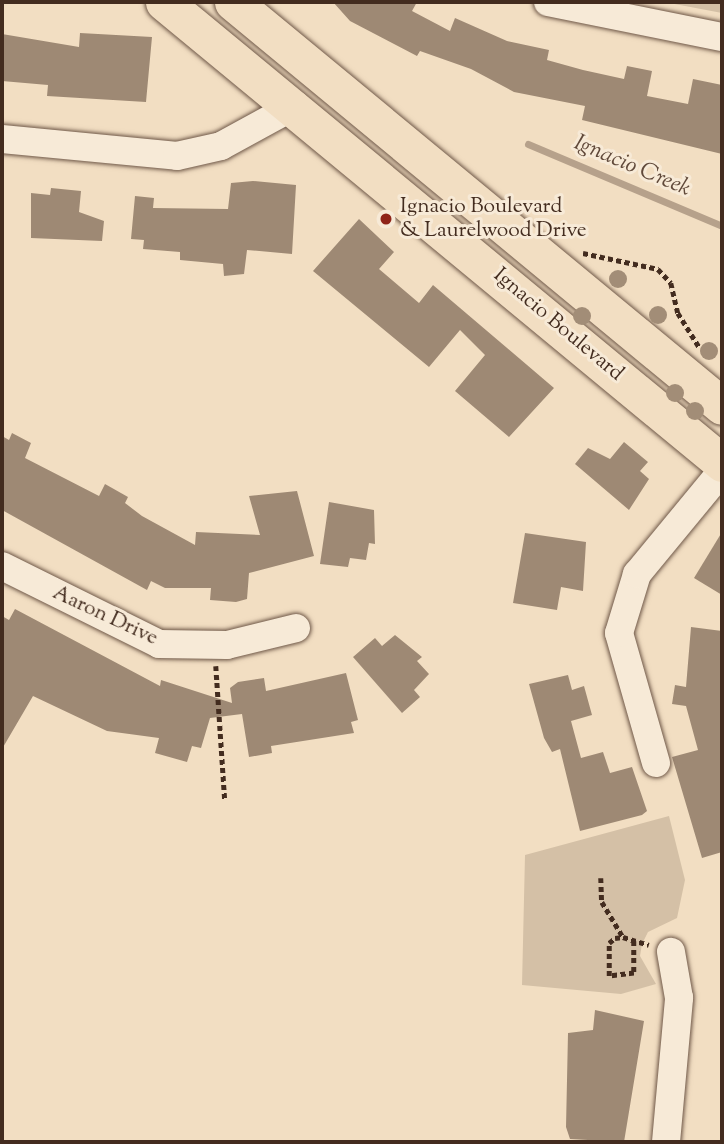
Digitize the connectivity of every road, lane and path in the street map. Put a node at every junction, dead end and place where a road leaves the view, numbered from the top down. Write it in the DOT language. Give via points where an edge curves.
graph roads {
  1 [pos="164,2"];
  2 [pos="233,2"];
  3 [pos="548,2"];
  4 [pos="722,37"];
  5 [pos="334,84"];
  6 [pos="296,105"];
  7 [pos="2,138"];
  8 [pos="570,251"];
  9 [pos="687,377"];
  10 [pos="722,406"];
  11 [pos="722,463"];
  12 [pos="722,471"];
  13 [pos="2,566"];
  14 [pos="296,628"];
  15 [pos="214,645"];
  16 [pos="656,763"];
  17 [pos="225,801"];
  18 [pos="601,878"];
  19 [pos="623,937"];
  20 [pos="671,952"];
  21 [pos="666,1142"];
  1 -- 6 [label="main road, Ignacio Boulevard"];
  2 -- 5 [label="main road, Ignacio Boulevard"];
  3 -- 4 [label="street"];
  5 -- 6 [label="main road"];
  5 -- 9 [label="main road, Ignacio Boulevard"];
  6 -- 7 [label="street" via="221,146 177,156"];
  6 -- 11 [label="main road, Ignacio Boulevard"];
  8 -- 9 [label="path" via="666,276 683,324 703,353"];
  9 -- 10 [label="main road, Ignacio Boulevard"];
  12 -- 16 [label="street" via="637,573 619,633"];
  13 -- 15 [label="street, Aaron Drive" via="159,644"];
  14 -- 15 [label="street, Aaron Drive"];
  15 -- 17 [label="path"];
  18 -- 19 [label="path" via="602,902"];
  19 -- 19 [label="path" via="609,943 609,976 634,973 634,940"];
  20 -- 21 [label="street" via="679,998"];
}
